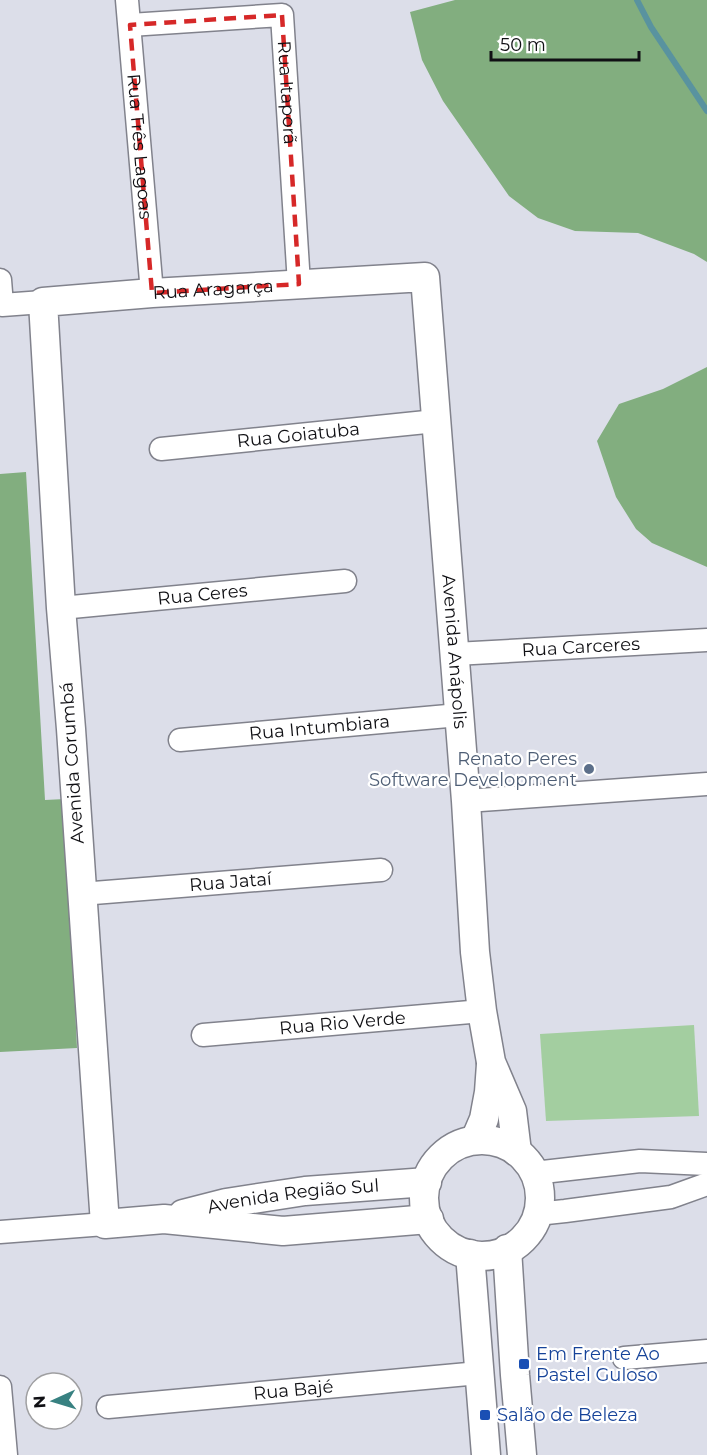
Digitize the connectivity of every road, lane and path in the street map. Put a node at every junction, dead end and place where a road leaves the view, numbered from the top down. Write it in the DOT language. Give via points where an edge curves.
graph roads {
  1 [pos="127,0"];
  2 [pos="130,25"];
  3 [pos="425,278"];
  4 [pos="0,280"];
  5 [pos="299,284"];
  6 [pos="152,293"];
  7 [pos="43,302"];
  8 [pos="436,421"];
  9 [pos="161,449"];
  10 [pos="345,581"];
  11 [pos="60,608"];
  12 [pos="707,640"];
  13 [pos="455,654"];
  14 [pos="459,715"];
  15 [pos="180,740"];
  16 [pos="707,784"];
  17 [pos="466,801"];
  18 [pos="381,870"];
  19 [pos="81,894"];
  20 [pos="482,1011"];
  21 [pos="202,1035"];
  22 [pos="491,1062"];
  23 [pos="475,1140"];
  24 [pos="526,1163"];
  25 [pos="707,1164"];
  26 [pos="427,1182"];
  27 [pos="707,1184"];
  28 [pos="537,1214"];
  29 [pos="164,1219"];
  30 [pos="429,1219"];
  31 [pos="105,1224"];
  32 [pos="0,1232"];
  33 [pos="507,1249"];
  34 [pos="470,1254"];
  35 [pos="707,1351"];
  36 [pos="624,1358"];
  37 [pos="479,1373"];
  38 [pos="0,1387"];
  39 [pos="108,1407"];
  40 [pos="1,1411"];
  41 [pos="6,1455"];
  42 [pos="486,1455"];
  43 [pos="522,1455"];
  1 -- 2 [label="street, Rua Três Lagoas"];
  2 -- 5 [label="street, Rua Itaporã" via="282,15"];
  2 -- 6 [label="street, Rua Três Lagoas"];
  3 -- 5 [label="street, Rua Aragarça"];
  3 -- 8 [label="street, Avenida Anápolis"];
  4 -- 7 [label="street, Rua Aragarça" via="2,305"];
  5 -- 6 [label="street, Rua Aragarça"];
  6 -- 7 [label="street, Rua Aragarça"];
  7 -- 11 [label="street, Avenida Corumbá"];
  8 -- 9 [label="street, Rua Goiatuba"];
  8 -- 13 [label="street, Avenida Anápolis"];
  10 -- 11 [label="street, Rua Ceres"];
  11 -- 19 [label="street, Avenida Corumbá"];
  12 -- 13 [label="street, Rua Carceres"];
  13 -- 14 [label="street, Avenida Anápolis"];
  14 -- 15 [label="street, Rua Intumbiara"];
  14 -- 17 [label="street, Avenida Anápolis"];
  16 -- 17 [label="street"];
  17 -- 20 [label="street, Avenida Anápolis"];
  18 -- 19 [label="street, Rua Jataí"];
  19 -- 31 [label="street, Avenida Corumbá"];
  20 -- 21 [label="street, Rua Rio Verde"];
  20 -- 22 [label="street, Avenida Anápolis"];
  22 -- 23 [label="street, Avenida Anápolis" via="484,1119"];
  22 -- 24 [label="street, Avenida Anápolis" via="512,1111"];
  23 -- 24 [label="street" via="500,1143"];
  23 -- 26 [label="street" via="442,1156"];
  24 -- 25 [label="street"];
  24 -- 28 [label="street" via="540,1193"];
  26 -- 29 [label="street, Avenida Região Sul" via="305,1191 226,1203"];
  26 -- 30 [label="street"];
  27 -- 28 [label="street" via="671,1197"];
  28 -- 33 [label="street" via="526,1235"];
  29 -- 30 [label="street, Avenida Região Sul" via="284,1231"];
  29 -- 31 [label="street, Avenida Região Sul"];
  30 -- 34 [label="street" via="445,1242"];
  31 -- 32 [label="street, Avenida Região Sul"];
  33 -- 34 [label="street" via="493,1254"];
  33 -- 43 [label="street"];
  34 -- 37 [label="street"];
  35 -- 36 [label="street"];
  37 -- 39 [label="street, Rua Bajé"];
  37 -- 42 [label="street"];
  38 -- 40 [label="street"];
  40 -- 41 [label="street"];
}
